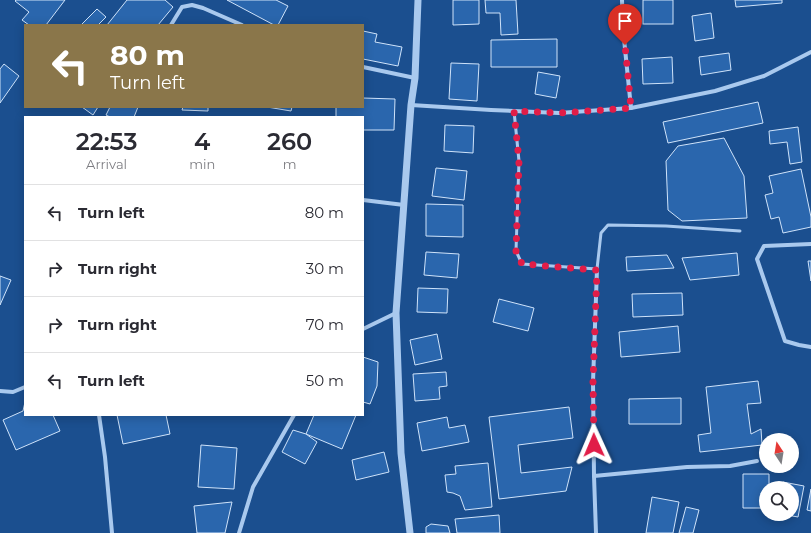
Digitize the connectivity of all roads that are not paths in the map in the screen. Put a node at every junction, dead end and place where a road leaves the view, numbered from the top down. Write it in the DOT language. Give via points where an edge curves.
graph roads {
  1 [pos="418,0"];
  2 [pos="622,0"];
  3 [pos="172,24"];
  4 [pos="240,24"];
  5 [pos="811,52"];
  6 [pos="364,67"];
  7 [pos="415,78"];
  8 [pos="411,105"];
  9 [pos="631,108"];
  10 [pos="514,111"];
  11 [pos="364,200"];
  12 [pos="404,205"];
  13 [pos="740,231"];
  14 [pos="811,244"];
  15 [pos="597,270"];
  16 [pos="396,313"];
  17 [pos="364,328"];
  18 [pos="811,347"];
  19 [pos="24,386"];
  20 [pos="0,391"];
  21 [pos="99,416"];
  22 [pos="293,416"];
  23 [pos="757,461"];
  24 [pos="594,476"];
  25 [pos="112,533"];
  26 [pos="239,533"];
  27 [pos="410,533"];
  28 [pos="596,533"];
  1 -- 7 [label="street"];
  2 -- 9 [label="street"];
  3 -- 4 [label="street" via="182,7 192,5"];
  5 -- 9 [label="street" via="764,76 715,91"];
  6 -- 7 [label="street"];
  7 -- 8 [label="street"];
  8 -- 10 [label="street"];
  8 -- 12 [label="street"];
  9 -- 10 [label="street" via="559,113"];
  10 -- 15 [label="lane" via="519,161 516,251 522,264"];
  11 -- 12 [label="street"];
  12 -- 16 [label="street"];
  13 -- 15 [label="lane" via="608,225 601,233"];
  14 -- 18 [label="street" via="764,246 757,259 786,341"];
  15 -- 24 [label="street" via="593,382"];
  16 -- 17 [label="street"];
  16 -- 27 [label="street" via="401,453"];
  19 -- 20 [label="street" via="13,392"];
  21 -- 25 [label="street"];
  22 -- 26 [label="street" via="254,487"];
  23 -- 24 [label="street" via="730,466 687,467"];
  24 -- 28 [label="street"];
}
